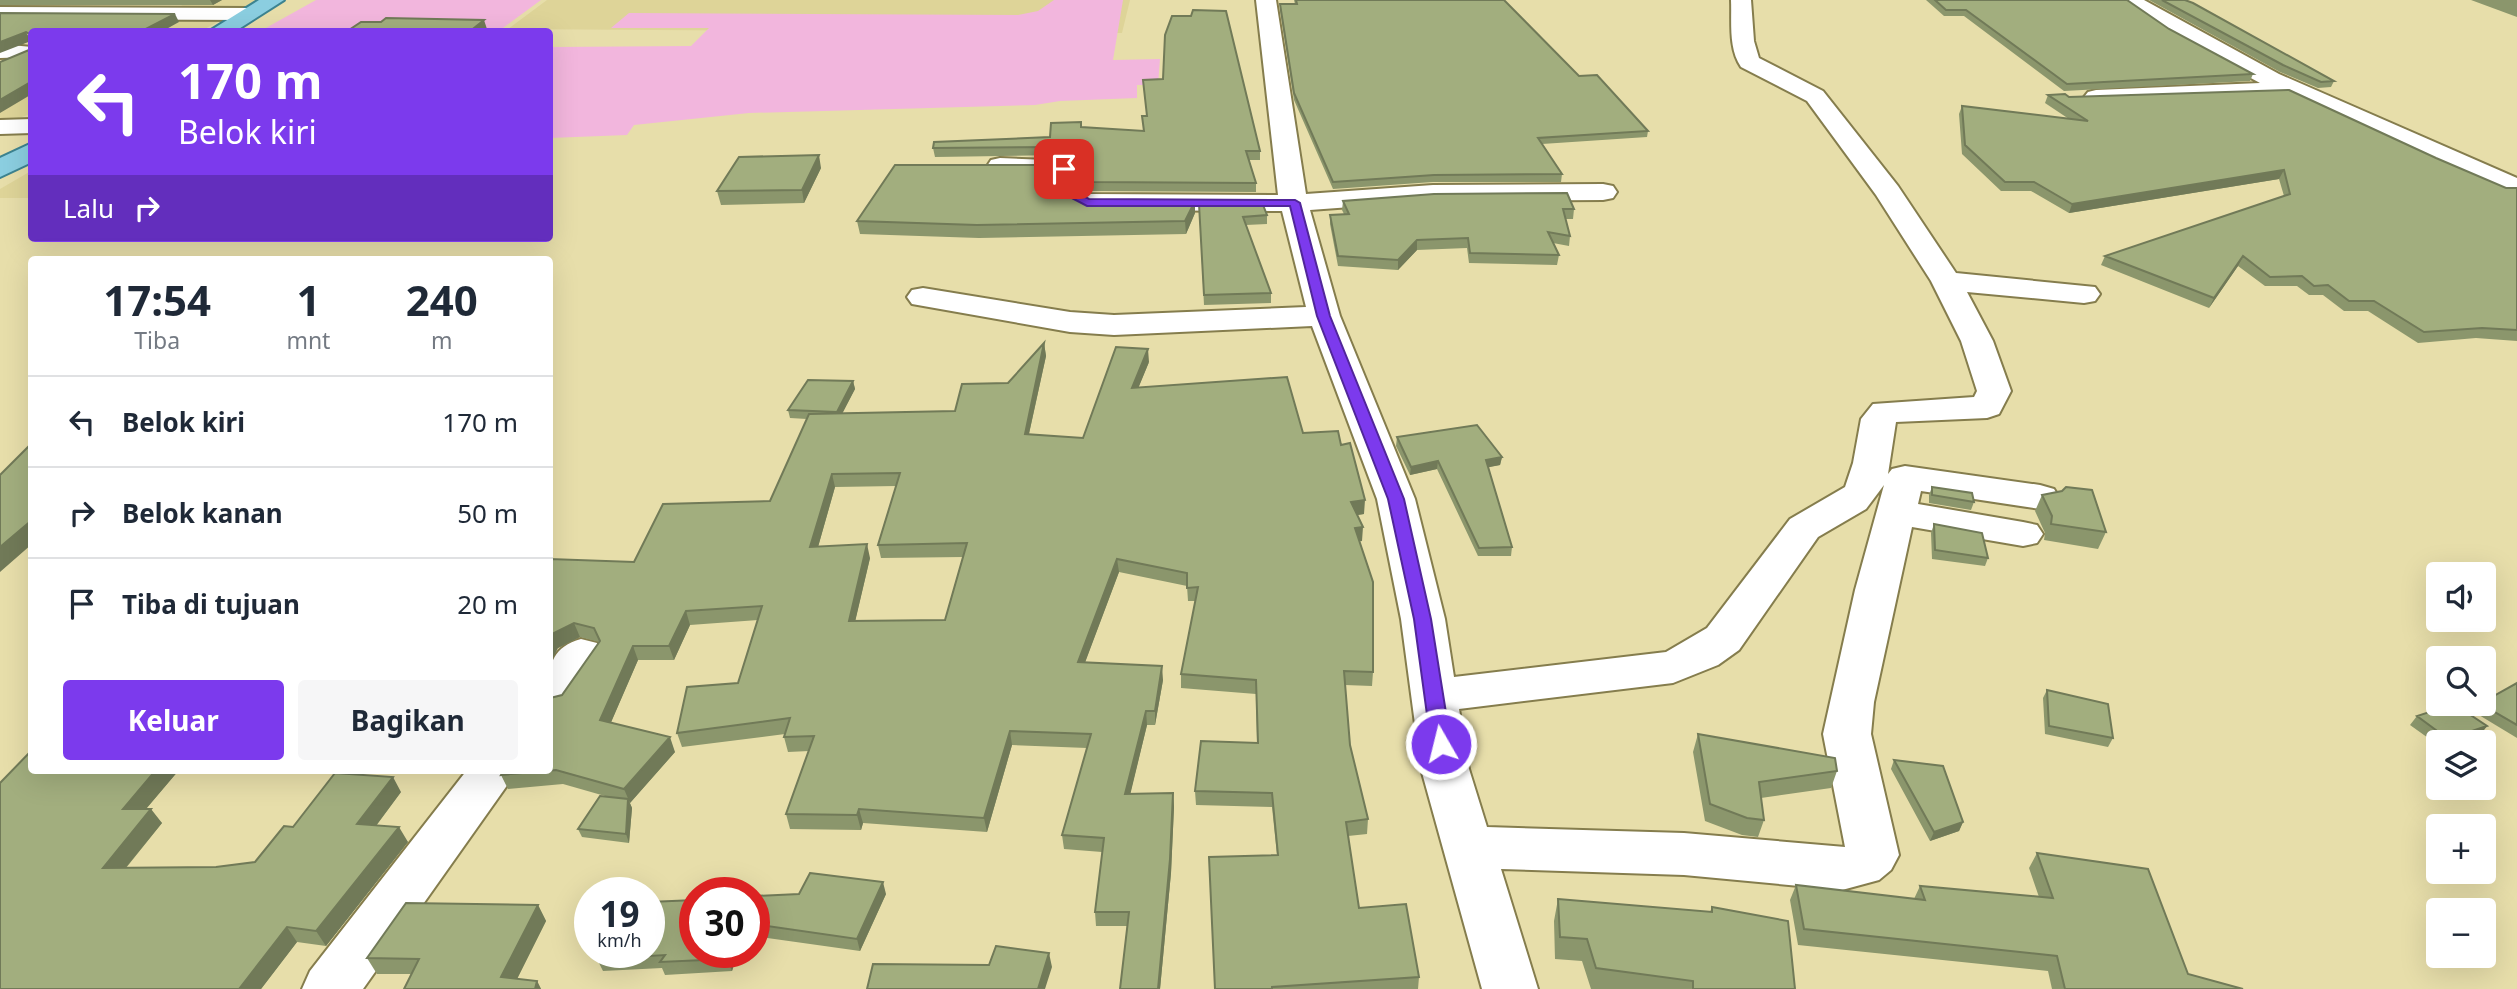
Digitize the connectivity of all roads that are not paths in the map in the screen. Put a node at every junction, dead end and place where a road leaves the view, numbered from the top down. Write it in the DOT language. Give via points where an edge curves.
graph roads {
  1 [pos="132,0"];
  2 [pos="230,0"];
  3 [pos="1266,0"];
  4 [pos="1741,0"];
  5 [pos="2130,0"];
  6 [pos="283,3"];
  7 [pos="0,13"];
  8 [pos="105,13"];
  9 [pos="204,13"];
  10 [pos="248,23"];
  11 [pos="75,28"];
  12 [pos="28,50"];
  13 [pos="28,50"];
  14 [pos="0,51"];
  15 [pos="0,62"];
  16 [pos="2289,89"];
  17 [pos="2074,98"];
  18 [pos="0,127"];
  19 [pos="28,137"];
  20 [pos="28,138"];
  21 [pos="0,139"];
  22 [pos="28,139"];
  23 [pos="28,141"];
  24 [pos="0,153"];
  25 [pos="969,167"];
  26 [pos="0,169"];
  27 [pos="2517,188"];
  28 [pos="1603,192"];
  29 [pos="1295,203"];
  30 [pos="1946,281"];
  31 [pos="2084,294"];
  32 [pos="923,296"];
  33 [pos="1324,316"];
  34 [pos="2032,516"];
  35 [pos="582,654"];
  36 [pos="553,692"];
  37 [pos="1434,695"];
  38 [pos="491,774"];
  39 [pos="1468,847"];
  40 [pos="330,989"];
  41 [pos="1510,989"];
  1 -- 8 [label="street"];
  2 -- 9 [label="street"];
  3 -- 29 [label="street"];
  4 -- 30 [label="street" via="1749,62 1815,96 1888,192"];
  5 -- 16 [label="street" via="2186,37"];
  6 -- 10 [label="main road"];
  7 -- 8 [label="street"];
  8 -- 9 [label="street"];
  8 -- 11 [label="street"];
  9 -- 10 [label="street"];
  12 -- 14 [label="street"];
  13 -- 15 [label="street"];
  16 -- 17 [label="street"];
  16 -- 27 [label="street"];
  18 -- 19 [label="street"];
  20 -- 21 [label="street"];
  22 -- 24 [label="main road"];
  23 -- 26 [label="main road"];
  25 -- 29 [label="street" via="1062,167 1074,196 1087,202"];
  28 -- 29 [label="street" via="1433,193"];
  29 -- 33 [label="street"];
  30 -- 31 [label="street"];
  30 -- 37 [label="street" via="1977,341 1994,391 1987,407 1886,412 1879,419 1863,489 1856,499 1804,527 1723,639 1673,667"];
  32 -- 33 [label="street" via="1070,322 1114,325"];
  33 -- 37 [label="street" via="1396,499 1423,619"];
  34 -- 39 [label="street" via="1910,476 1904,479 1847,734 1873,855 1868,860 1842,869 1684,854"];
  35 -- 36 [label="street"];
  37 -- 39 [label="street" via="1445,769"];
  38 -- 40 [label="street"];
  39 -- 41 [label="street"];
}
